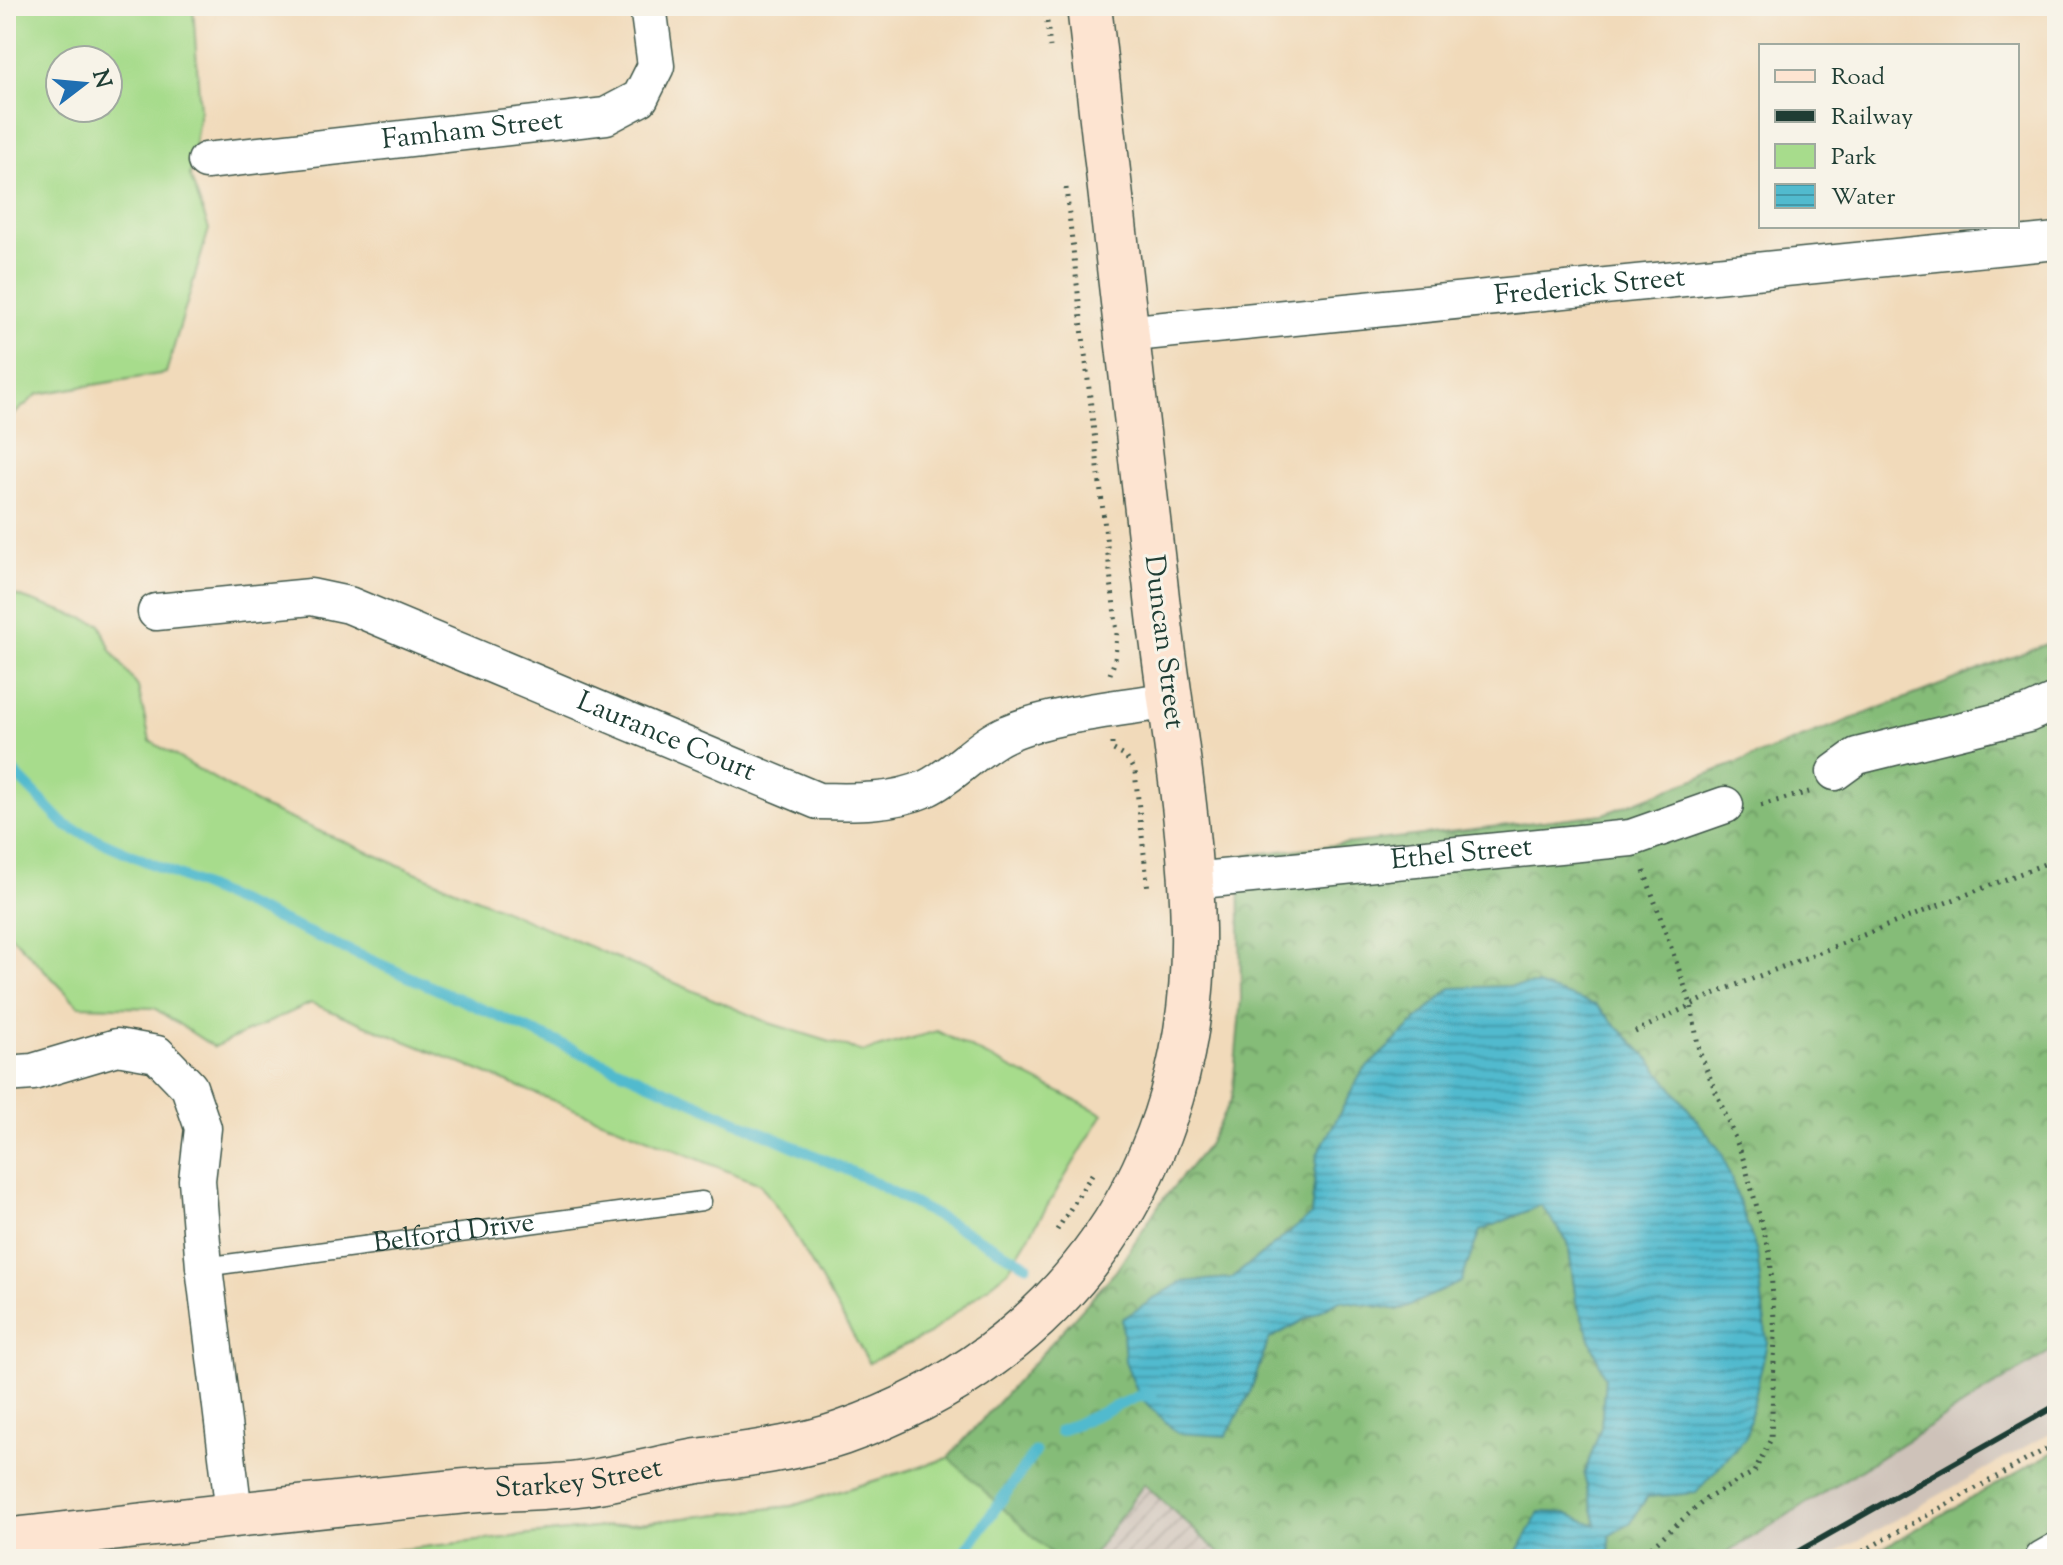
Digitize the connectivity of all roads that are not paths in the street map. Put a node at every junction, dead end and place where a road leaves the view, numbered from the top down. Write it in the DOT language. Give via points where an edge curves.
graph roads {
  1 [pos="648,6"];
  2 [pos="1089,6"];
  3 [pos="206,161"];
  4 [pos="2057,241"];
  5 [pos="1124,334"];
  6 [pos="156,612"];
  7 [pos="1171,700"];
  8 [pos="2057,701"];
  9 [pos="1835,772"];
  10 [pos="1725,805"];
  11 [pos="1191,881"];
  12 [pos="6,1074"];
  13 [pos="702,1201"];
  14 [pos="1091,1258"];
  15 [pos="204,1267"];
  16 [pos="234,1513"];
  17 [pos="6,1541"];
  18 [pos="2057,1551"];
  19 [pos="2043,1559"];
  1 -- 3 [label="street, Famham Street" via="656,66 640,98 606,116"];
  2 -- 5 [label="street, Duncan Street"];
  4 -- 5 [label="street, Frederick Street"];
  5 -- 7 [label="street, Duncan Street"];
  6 -- 7 [label="street, Laurance Court" via="311,597 349,605 818,801 897,797 927,787 1006,733"];
  7 -- 11 [label="street, Duncan Street"];
  8 -- 9 [label="street" via="2028,714 1857,756"];
  10 -- 11 [label="street, Ethel Street" via="1631,838"];
  11 -- 14 [label="street, Duncan Street" via="1188,1031 1166,1117 1127,1207"];
  12 -- 15 [label="street" via="33,1072 117,1047 157,1054 189,1087 203,1128 197,1180"];
  13 -- 15 [label="lane, Belford Drive"];
  14 -- 16 [label="street, Starkey Street" via="1009,1345 904,1408 838,1435 580,1484"];
  15 -- 16 [label="street"];
  16 -- 17 [label="street, Starkey Street"];
  18 -- 19 [label="street"];
}
